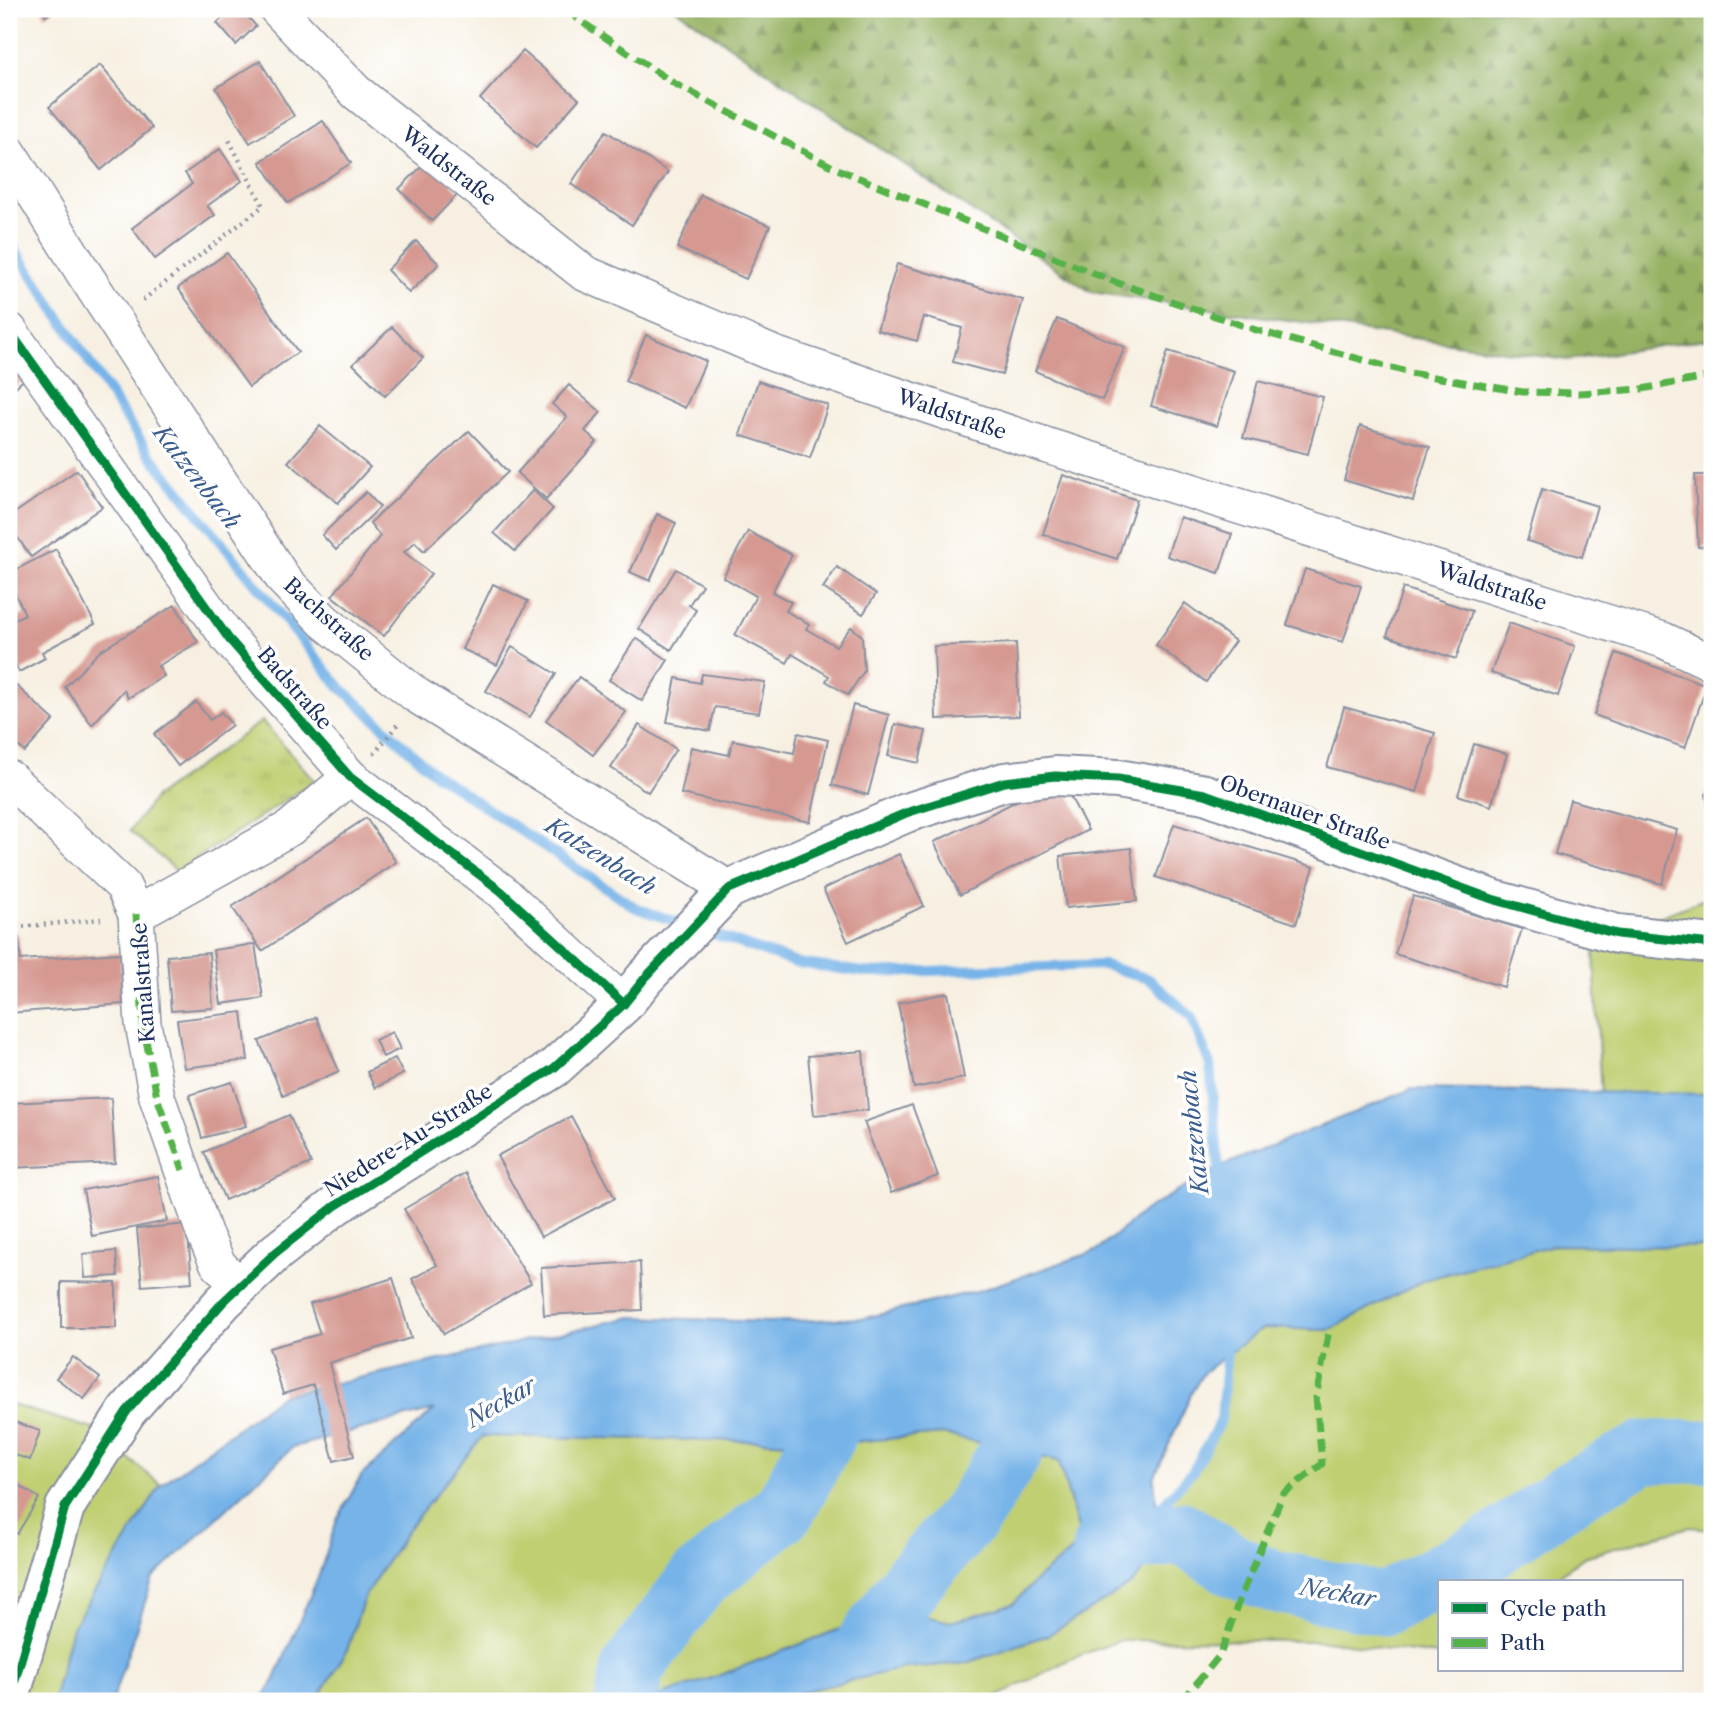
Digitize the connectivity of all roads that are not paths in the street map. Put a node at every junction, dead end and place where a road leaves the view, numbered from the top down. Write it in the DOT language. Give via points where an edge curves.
graph roads {
  1 [pos="277,9"];
  2 [pos="9,153"];
  3 [pos="9,330"];
  4 [pos="1712,663"];
  5 [pos="359,769"];
  6 [pos="9,778"];
  7 [pos="717,901"];
  8 [pos="136,914"];
  9 [pos="1712,944"];
  10 [pos="634,991"];
  11 [pos="239,1286"];
  12 [pos="9,1701"];
  1 -- 4 [label="street, Waldstraße" via="356,92 584,274 774,354 1048,446 1664,640"];
  2 -- 7 [label="street, Bachstraße" via="284,580 324,621 416,695"];
  3 -- 5 [label="street, Badstraße" via="229,639"];
  5 -- 8 [label="street, Kanalstraße" via="290,828"];
  5 -- 10 [label="street, Badstraße" via="500,891"];
  6 -- 8 [label="street" via="123,886"];
  7 -- 9 [label="main road, Obernauer Straße" via="906,813 1004,782 1055,776 1118,779 1205,794 1492,899 1617,934"];
  7 -- 10 [label="main road, Niedere-Au-Straße"];
  8 -- 11 [label="street, Kanalstraße" via="143,1024 157,1097 204,1233 218,1264"];
  10 -- 11 [label="main road, Niedere-Au-Straße" via="554,1068 335,1206"];
  11 -- 12 [label="main road, Niedere-Au-Straße" via="127,1410 65,1507"];
}
